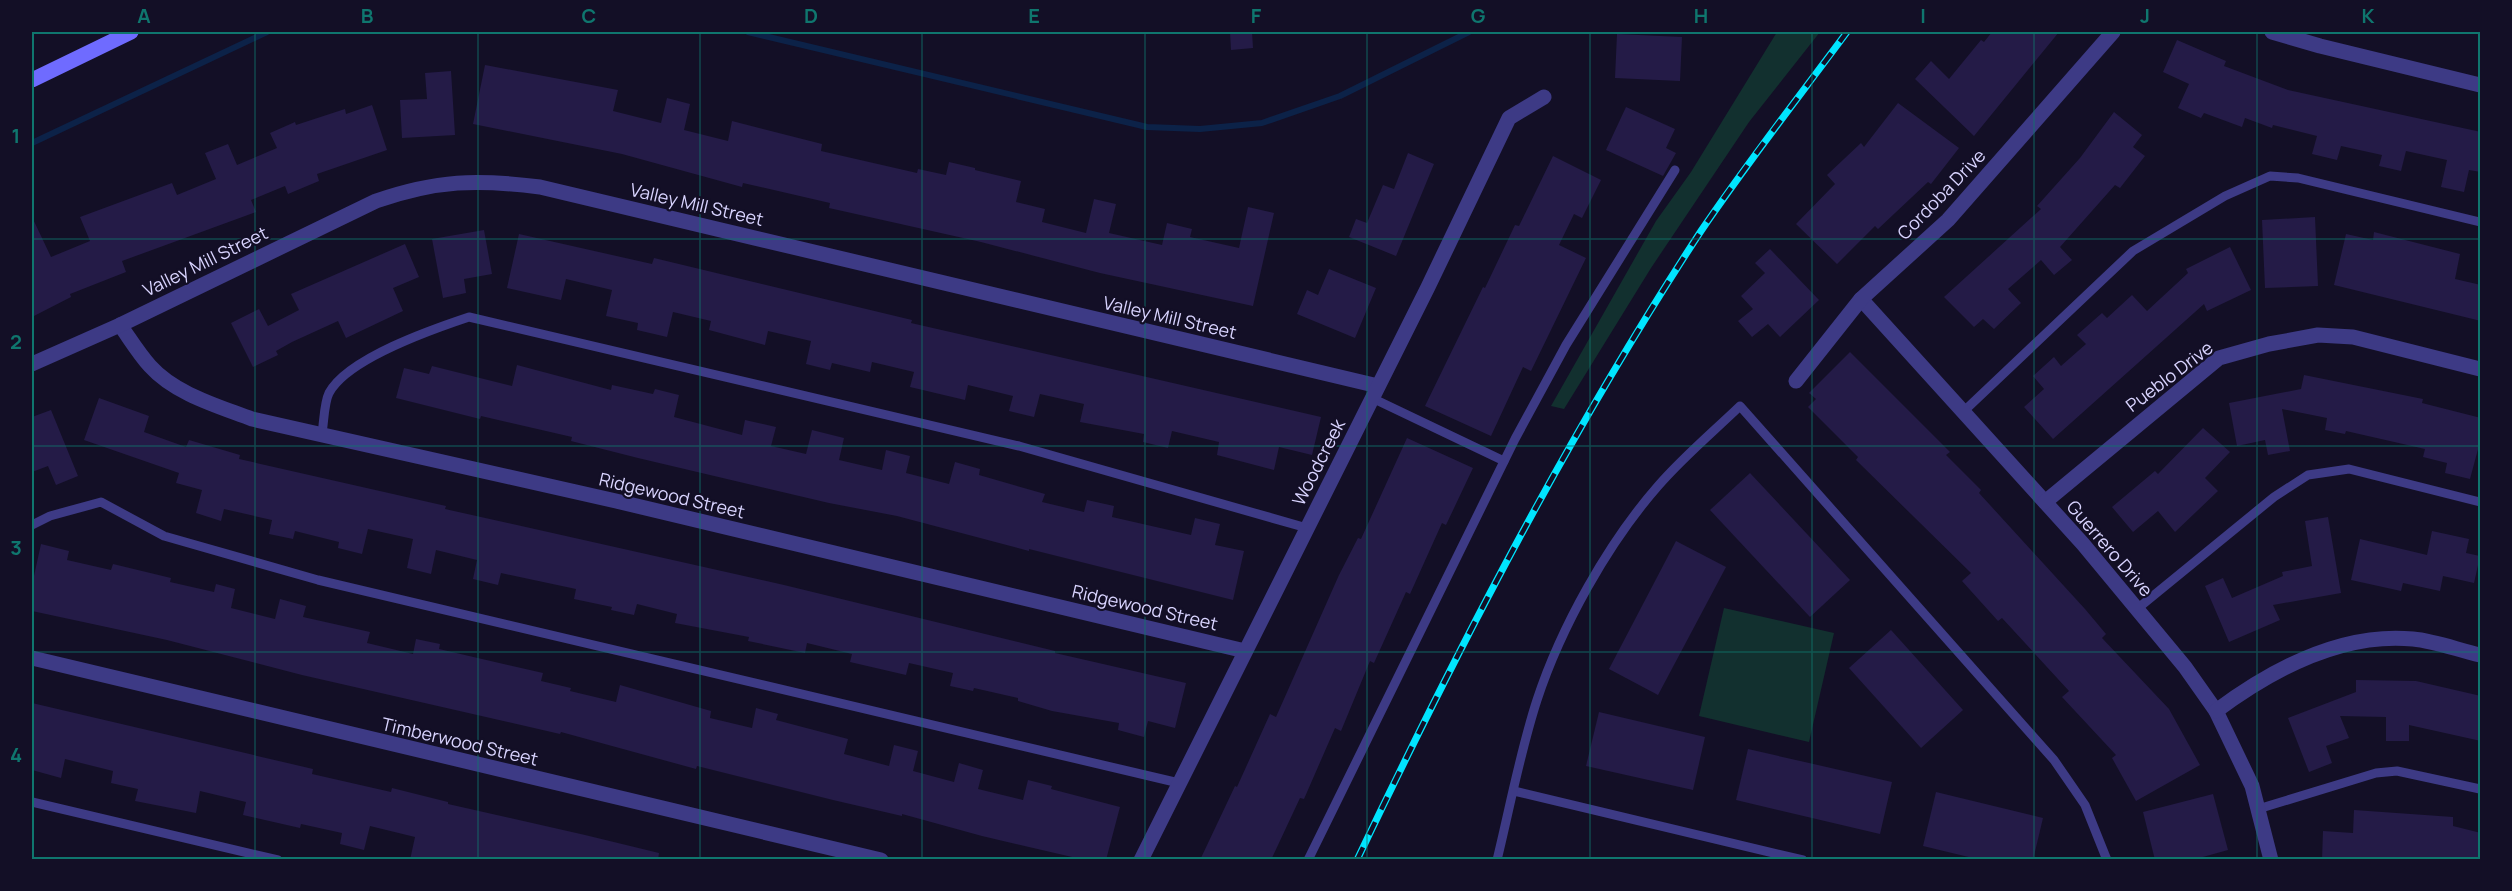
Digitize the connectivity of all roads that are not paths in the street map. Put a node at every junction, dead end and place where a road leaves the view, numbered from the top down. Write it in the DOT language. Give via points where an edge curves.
graph roads {
  1 [pos="131,32"];
  2 [pos="2113,32"];
  3 [pos="2272,32"];
  4 [pos="32,80"];
  5 [pos="2481,85"];
  6 [pos="1544,97"];
  7 [pos="1675,170"];
  8 [pos="2481,222"];
  9 [pos="1861,299"];
  10 [pos="120,325"];
  11 [pos="32,364"];
  12 [pos="2481,369"];
  13 [pos="1796,381"];
  14 [pos="1375,392"];
  15 [pos="1963,412"];
  16 [pos="322,433"];
  17 [pos="1504,461"];
  18 [pos="2045,502"];
  19 [pos="2481,502"];
  20 [pos="32,525"];
  21 [pos="1307,528"];
  22 [pos="2137,609"];
  23 [pos="1245,651"];
  24 [pos="2481,655"];
  25 [pos="32,658"];
  26 [pos="2216,711"];
  27 [pos="1179,783"];
  28 [pos="2481,789"];
  29 [pos="1514,791"];
  30 [pos="32,802"];
  31 [pos="2258,809"];
  32 [pos="278,860"];
  33 [pos="880,860"];
  34 [pos="1141,860"];
  35 [pos="1308,860"];
  36 [pos="1497,860"];
  37 [pos="1803,860"];
  38 [pos="2107,860"];
  39 [pos="2271,860"];
  1 -- 4 [label="main road"];
  2 -- 9 [label="street, Cordoba Drive" via="1947,219"];
  3 -- 5 [label="street"];
  6 -- 14 [label="street, Woodcreek" via="1509,118"];
  7 -- 17 [label="lane" via="1566,345"];
  8 -- 15 [label="lane" via="2298,178 2270,176 2225,196 2133,251"];
  9 -- 13 [label="street, Cordoba Drive"];
  9 -- 15 [label="street, Guerrero Drive"];
  10 -- 11 [label="street, Valley Mill Street"];
  10 -- 14 [label="street, Valley Mill Street" via="376,201 413,188 456,181 503,182 552,190"];
  10 -- 16 [label="street, Ridgewood Street" via="151,368 202,400 252,419"];
  12 -- 18 [label="street, Pueblo Drive" via="2353,338 2318,334 2220,358"];
  14 -- 17 [label="lane"];
  14 -- 21 [label="street, Woodcreek"];
  15 -- 18 [label="street, Guerrero Drive"];
  16 -- 21 [label="lane" via="329,393 346,375 404,339 469,316 1019,446"];
  16 -- 23 [label="street, Ridgewood Street"];
  17 -- 35 [label="lane"];
  18 -- 22 [label="street, Guerrero Drive"];
  19 -- 22 [label="lane" via="2349,469 2308,475 2274,497"];
  20 -- 27 [label="lane" via="101,502 164,536 318,580"];
  21 -- 23 [label="street, Woodcreek"];
  22 -- 26 [label="street, Guerrero Drive"];
  23 -- 27 [label="street, Woodcreek"];
  24 -- 26 [label="street" via="2413,639 2371,640 2317,653 2247,688"];
  25 -- 33 [label="street, Timberwood Street"];
  26 -- 31 [label="street, Guerrero Drive" via="2252,786"];
  27 -- 34 [label="street, Woodcreek"];
  28 -- 31 [label="lane" via="2397,771 2376,773"];
  29 -- 36 [label="lane"];
  29 -- 37 [label="lane"];
  29 -- 38 [label="lane" via="1537,699 1592,581 1658,486 1740,406 2054,760 2085,805"];
  30 -- 32 [label="lane"];
  31 -- 39 [label="street, Guerrero Drive"];
}
